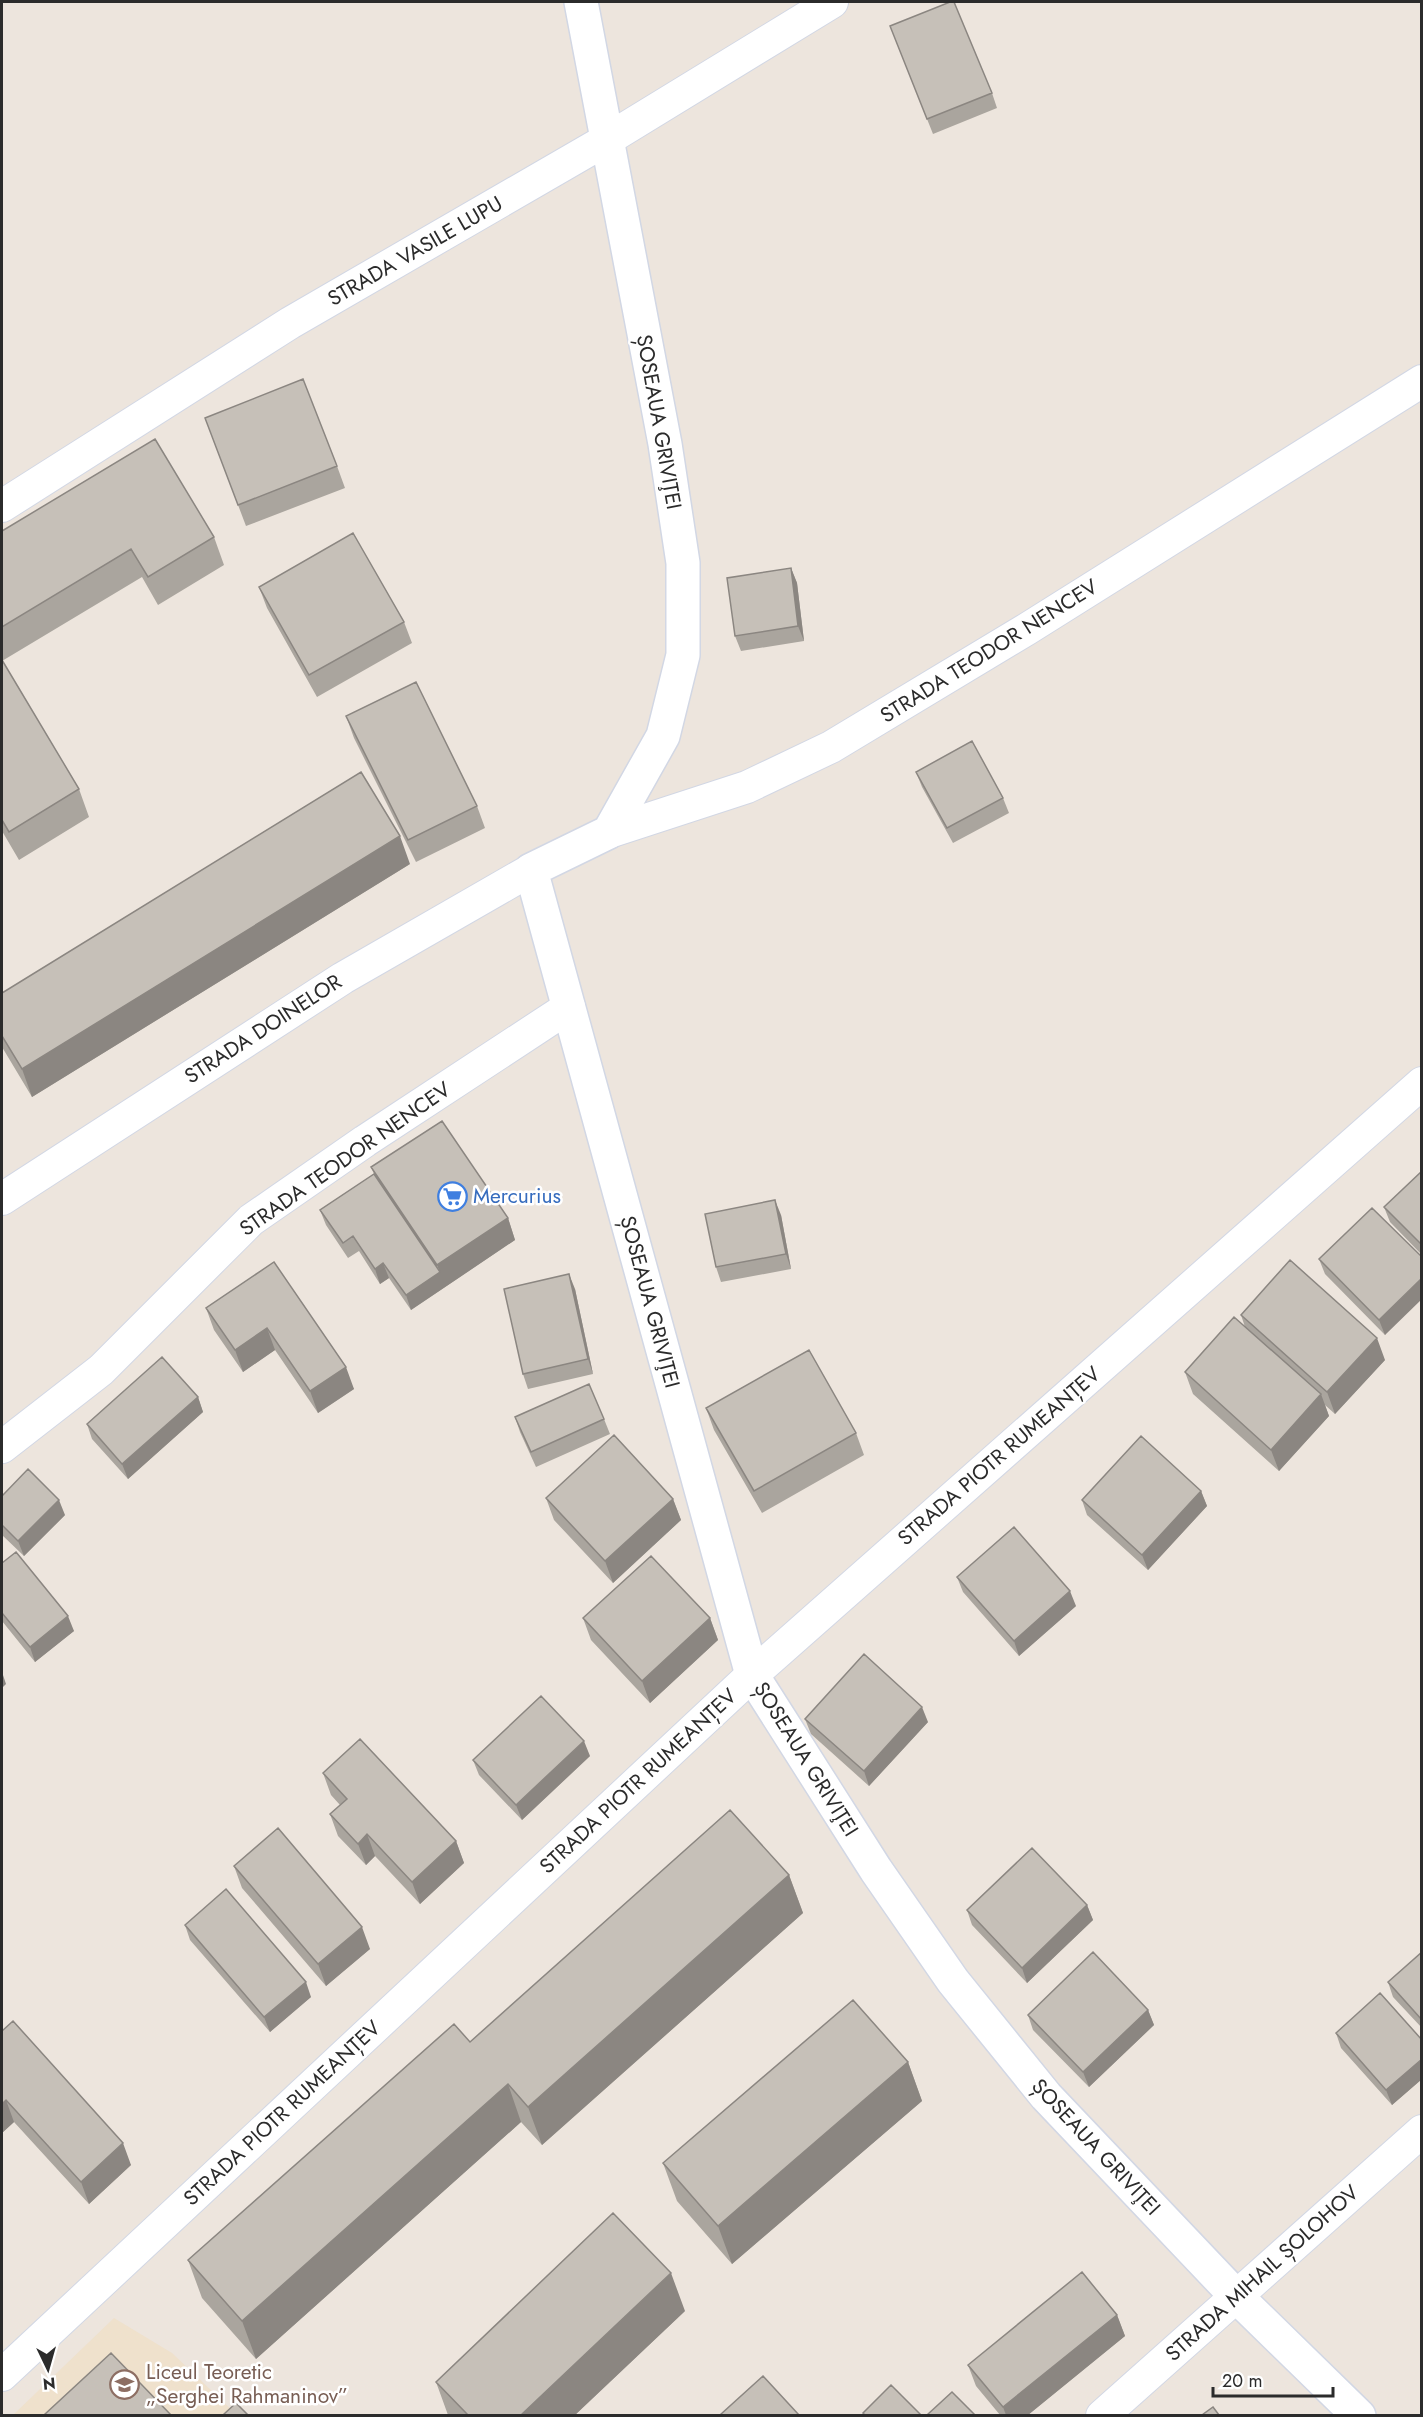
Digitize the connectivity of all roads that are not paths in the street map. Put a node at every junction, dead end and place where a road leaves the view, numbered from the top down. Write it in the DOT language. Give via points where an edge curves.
graph roads {
  1 [pos="581,2"];
  2 [pos="832,2"];
  3 [pos="608,139"];
  4 [pos="1422,381"];
  5 [pos="2,506"];
  6 [pos="609,832"];
  7 [pos="531,870"];
  8 [pos="569,1007"];
  9 [pos="1422,1083"];
  10 [pos="2,1199"];
  11 [pos="2,1447"];
  12 [pos="752,1675"];
  13 [pos="1422,2131"];
  14 [pos="1236,2296"];
  15 [pos="2,2375"];
  16 [pos="1102,2415"];
  17 [pos="1359,2415"];
  1 -- 3 [label="street, ȘOSEAUA GRIVIŢEI"];
  2 -- 3 [label="street, STRADA VASILE LUPU"];
  3 -- 5 [label="street, STRADA VASILE LUPU" via="290,323"];
  3 -- 6 [label="street, ȘOSEAUA GRIVIŢEI" via="679,542 683,655 663,736"];
  4 -- 6 [label="street, STRADA TEODOR NENCEV" via="831,747 747,787"];
  6 -- 7 [label="street, STRADA TEODOR NENCEV"];
  7 -- 8 [label="street, ȘOSEAUA GRIVIŢEI"];
  7 -- 10 [label="street, STRADA DOINELOR" via="343,978"];
  8 -- 11 [label="street, STRADA TEODOR NENCEV" via="251,1221 101,1370"];
  8 -- 12 [label="street, ȘOSEAUA GRIVIŢEI"];
  9 -- 12 [label="street, STRADA PIOTR RUMEANȚEV"];
  12 -- 14 [label="street, ȘOSEAUA GRIVIŢEI" via="876,1870 953,1981 1046,2096"];
  12 -- 15 [label="street, STRADA PIOTR RUMEANȚEV"];
  13 -- 14 [label="street, STRADA MIHAIL ȘOLOHOV"];
  14 -- 16 [label="street, STRADA MIHAIL ȘOLOHOV"];
  14 -- 17 [label="street, ȘOSEAUA GRIVIŢEI"];
}
